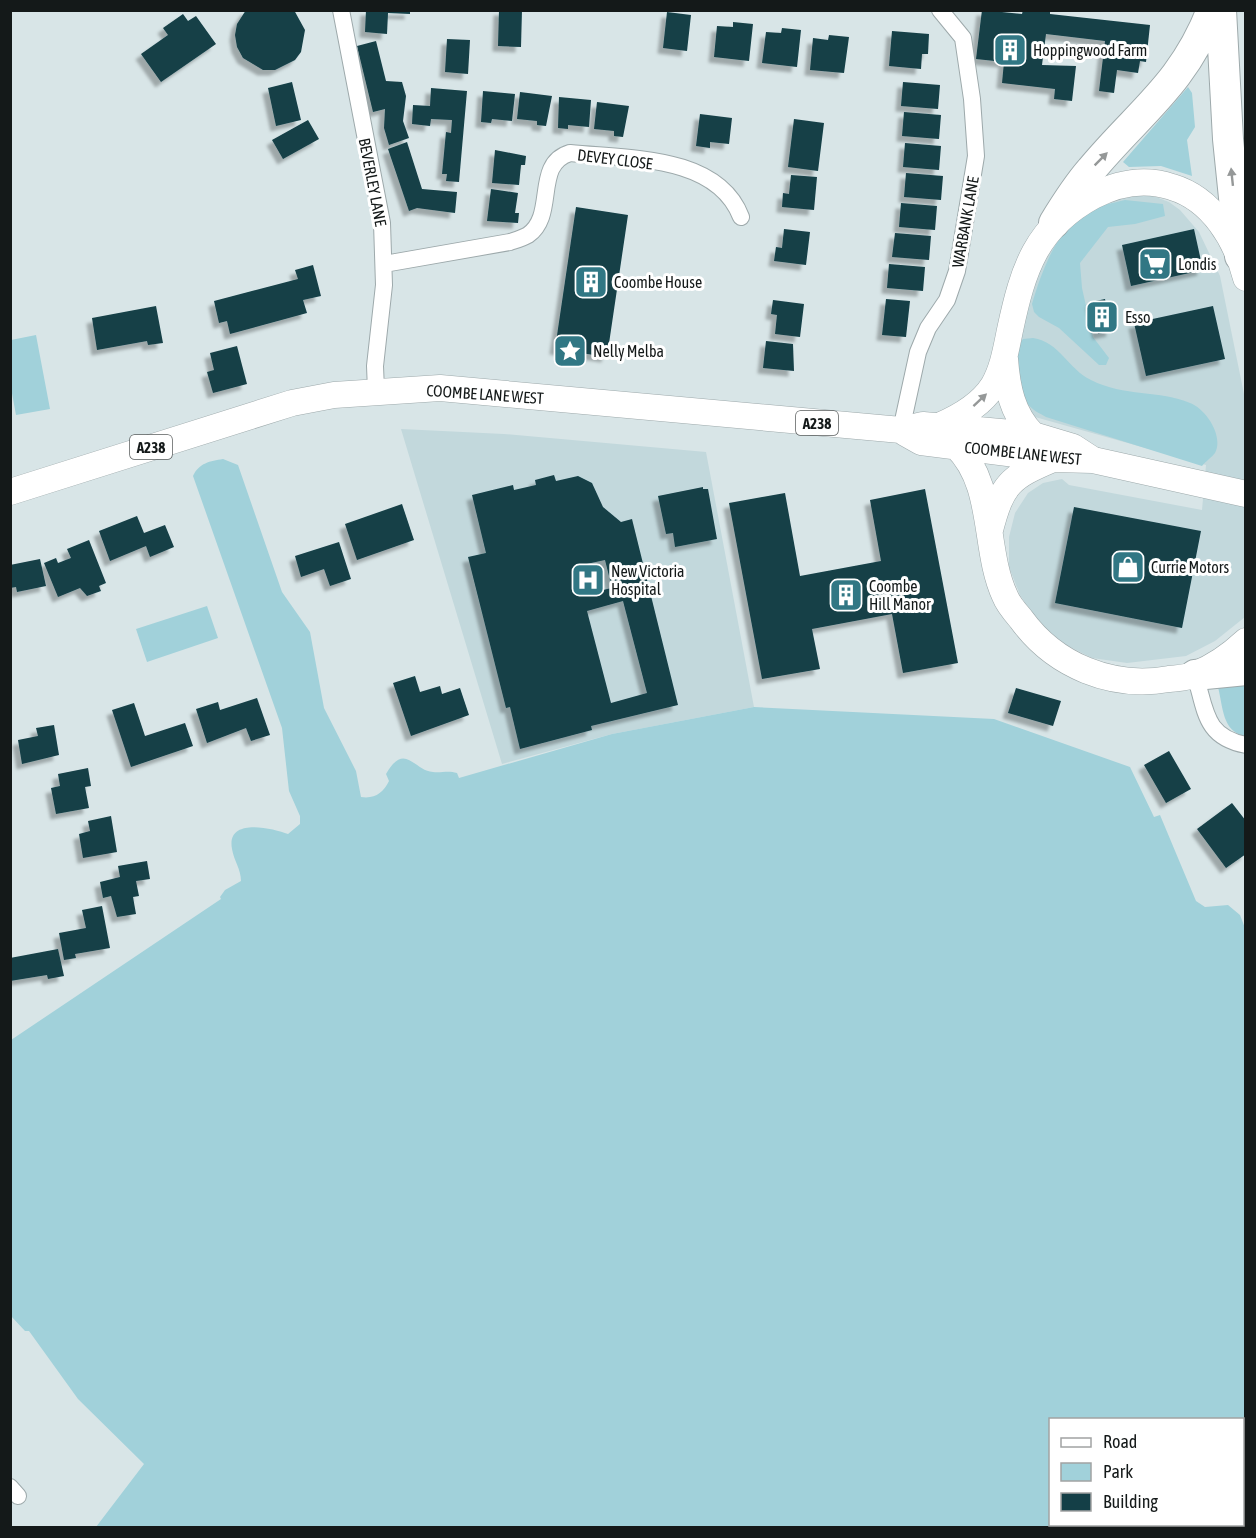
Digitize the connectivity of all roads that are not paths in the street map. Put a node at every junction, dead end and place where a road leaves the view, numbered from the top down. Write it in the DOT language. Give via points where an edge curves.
graph roads {
  1 [pos="341,10"];
  2 [pos="940,10"];
  3 [pos="1212,10"];
  4 [pos="1221,10"];
  5 [pos="741,217"];
  6 [pos="1054,223"];
  7 [pos="384,264"];
  8 [pos="1243,267"];
  9 [pos="1005,359"];
  10 [pos="376,390"];
  11 [pos="939,426"];
  12 [pos="901,430"];
  13 [pos="1033,435"];
  14 [pos="956,446"];
  15 [pos="1054,459"];
  16 [pos="1095,460"];
  17 [pos="10,492"];
  18 [pos="1245,494"];
  19 [pos="990,532"];
  20 [pos="1245,641"];
  21 [pos="1245,670"];
  22 [pos="1195,675"];
  23 [pos="1245,745"];
  1 -- 7 [label="street, BEVERLEY LANE" via="382,223"];
  2 -- 12 [label="street, WARBANK LANE" via="963,39 976,156 957,271 947,300 918,352"];
  6 -- 3 [label="highway, one-way" via="1092,168 1180,72 1201,39"];
  8 -- 4 [label="highway, one-way" via="1228,139"];
  5 -- 7 [label="street, DEVEY CLOSE" via="728,192 686,169 570,153 551,166 541,220 528,235 510,242"];
  6 -- 8 [label="main road" via="1105,190 1132,183 1160,183 1194,196 1210,211"];
  6 -- 9 [label="main road" via="1028,267"];
  7 -- 10 [label="street, BEVERLEY LANE"];
  11 -- 9 [label="main road, one-way" via="982,400 994,385"];
  9 -- 13 [label="main road" via="1008,391 1023,426"];
  10 -- 12 [label="main road, COOMBE LANE WEST / A238" via="440,388"];
  10 -- 17 [label="main road, COOMBE LANE WEST / A238" via="292,403"];
  11 -- 12 [label="main road, COOMBE LANE WEST / A238"];
  11 -- 13 [label="main road, COOMBE LANE WEST / A238"];
  12 -- 14 [label="main road, COOMBE LANE WEST / A238" via="921,442"];
  13 -- 16 [label="main road, COOMBE LANE WEST / A238" via="1073,447"];
  14 -- 15 [label="main road, COOMBE LANE WEST / A238"];
  14 -- 19 [label="main road" via="969,459 977,476"];
  15 -- 16 [label="main road, COOMBE LANE WEST / A238"];
  15 -- 19 [label="main road" via="1012,481 999,498"];
  16 -- 18 [label="main road, A238"];
  19 -- 22 [label="main road" via="1005,597 1031,633 1053,654 1105,678 1128,682"];
  20 -- 22 [label="main road"];
  21 -- 22 [label="highway"];
  22 -- 23 [label="street" via="1217,735"];
}
